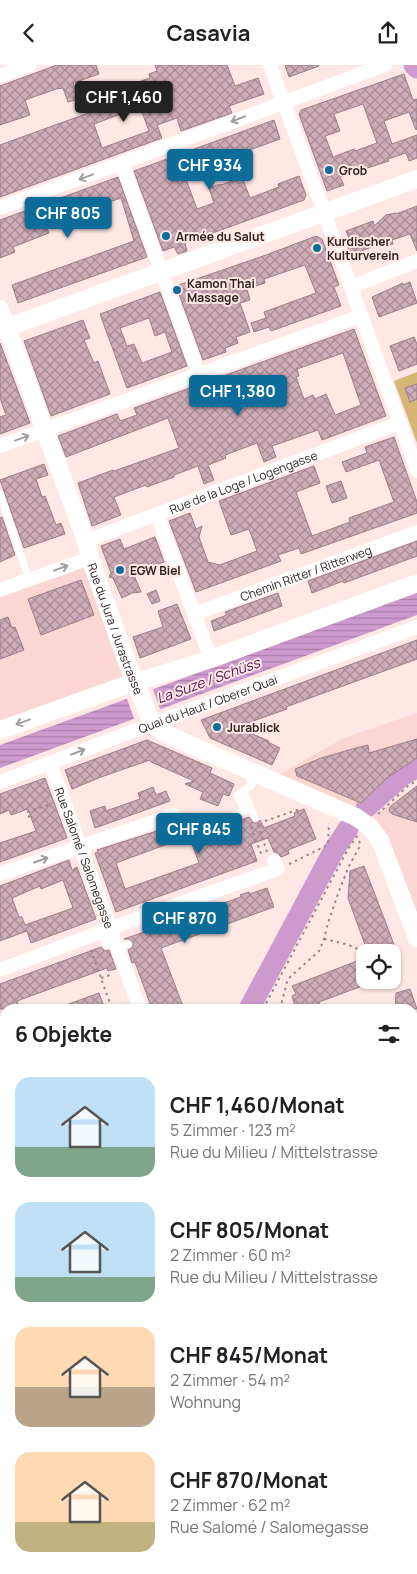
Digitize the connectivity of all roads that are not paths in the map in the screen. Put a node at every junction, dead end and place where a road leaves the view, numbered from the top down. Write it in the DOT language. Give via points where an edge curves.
graph roads {
  1 [pos="30,65"];
  2 [pos="270,65"];
  3 [pos="385,65"];
  4 [pos="0,77"];
  5 [pos="283,102"];
  6 [pos="122,164"];
  7 [pos="417,179"];
  8 [pos="0,208"];
  9 [pos="324,212"];
  10 [pos="417,261"];
  11 [pos="161,272"];
  12 [pos="350,287"];
  13 [pos="0,309"];
  14 [pos="361,315"];
  15 [pos="3,329"];
  16 [pos="199,374"];
  17 [pos="399,423"];
  18 [pos="44,429"];
  19 [pos="0,446"];
  20 [pos="417,471"];
  21 [pos="0,494"];
  22 [pos="3,512"];
  23 [pos="157,515"];
  24 [pos="417,532"];
  25 [pos="86,541"];
  26 [pos="90,558"];
  27 [pos="29,580"];
  28 [pos="417,583"];
  29 [pos="0,590"];
  30 [pos="194,614"];
  31 [pos="417,627"];
  32 [pos="211,659"];
  33 [pos="137,687"];
  34 [pos="150,720"];
  35 [pos="0,730"];
  36 [pos="50,763"];
  37 [pos="247,769"];
  38 [pos="0,782"];
  39 [pos="244,791"];
  40 [pos="174,815"];
  41 [pos="255,817"];
  42 [pos="191,833"];
  43 [pos="81,846"];
  44 [pos="273,867"];
  45 [pos="0,874"];
  46 [pos="106,930"];
  47 [pos="417,938"];
  48 [pos="0,970"];
  49 [pos="138,1004"];
  1 -- 4 [label="street"];
  2 -- 5 [label="street"];
  3 -- 5 [label="street"];
  5 -- 6 [label="street, one-way"];
  5 -- 9 [label="street"];
  6 -- 8 [label="street, one-way"];
  6 -- 11 [label="street"];
  7 -- 9 [label="street"];
  9 -- 11 [label="street"];
  9 -- 12 [label="street"];
  10 -- 12 [label="street"];
  11 -- 15 [label="street"];
  11 -- 16 [label="street"];
  12 -- 14 [label="street"];
  13 -- 15 [label="street, Rue du Jura / Jurastrasse"];
  14 -- 16 [label="street"];
  14 -- 17 [label="street"];
  15 -- 18 [label="street, Rue du Jura / Jurastrasse"];
  16 -- 18 [label="street"];
  17 -- 20 [label="street"];
  17 -- 23 [label="street, Rue de la Loge / Logengasse"];
  19 -- 18 [label="street, one-way"];
  18 -- 25 [label="street, Rue du Jura / Jurastrasse"];
  21 -- 22 [label="lane"];
  22 -- 27 [label="lane"];
  23 -- 25 [label="street, Rue de la Loge / Logengasse"];
  23 -- 30 [label="street"];
  24 -- 30 [label="street, Chemin Ritter / Ritterweg"];
  25 -- 26 [label="street, Rue du Jura / Jurastrasse"];
  27 -- 26 [label="street, one-way"];
  26 -- 33 [label="street, Rue du Jura / Jurastrasse"];
  27 -- 29 [label="street"];
  28 -- 32 [label="street"];
  30 -- 32 [label="street"];
  31 -- 34 [label="street, Quai du Haut / Oberer Quai"];
  32 -- 33 [label="street"];
  33 -- 34 [label="street, Rue du Jura / Jurastrasse"];
  33 -- 35 [label="street, one-way"];
  36 -- 34 [label="street, Quai du Haut / Oberer Quai, one-way"];
  34 -- 37 [label="street" via="170,736"];
  36 -- 38 [label="street, Quai du Haut / Oberer Quai"];
  36 -- 43 [label="street, Rue Salomé / Salomegasse"];
  37 -- 39 [label="lane" via="252,785"];
  37 -- 47 [label="street" via="356,817 363,829 380,840"];
  39 -- 41 [label="lane"];
  39 -- 42 [label="lane" via="237,795 245,811"];
  40 -- 43 [label="street"];
  45 -- 43 [label="street, one-way"];
  43 -- 46 [label="street, Rue Salomé / Salomegasse"];
  44 -- 46 [label="street"];
  46 -- 48 [label="street"];
  46 -- 49 [label="street, Rue Salomé / Salomegasse" via="118,946"];
}
